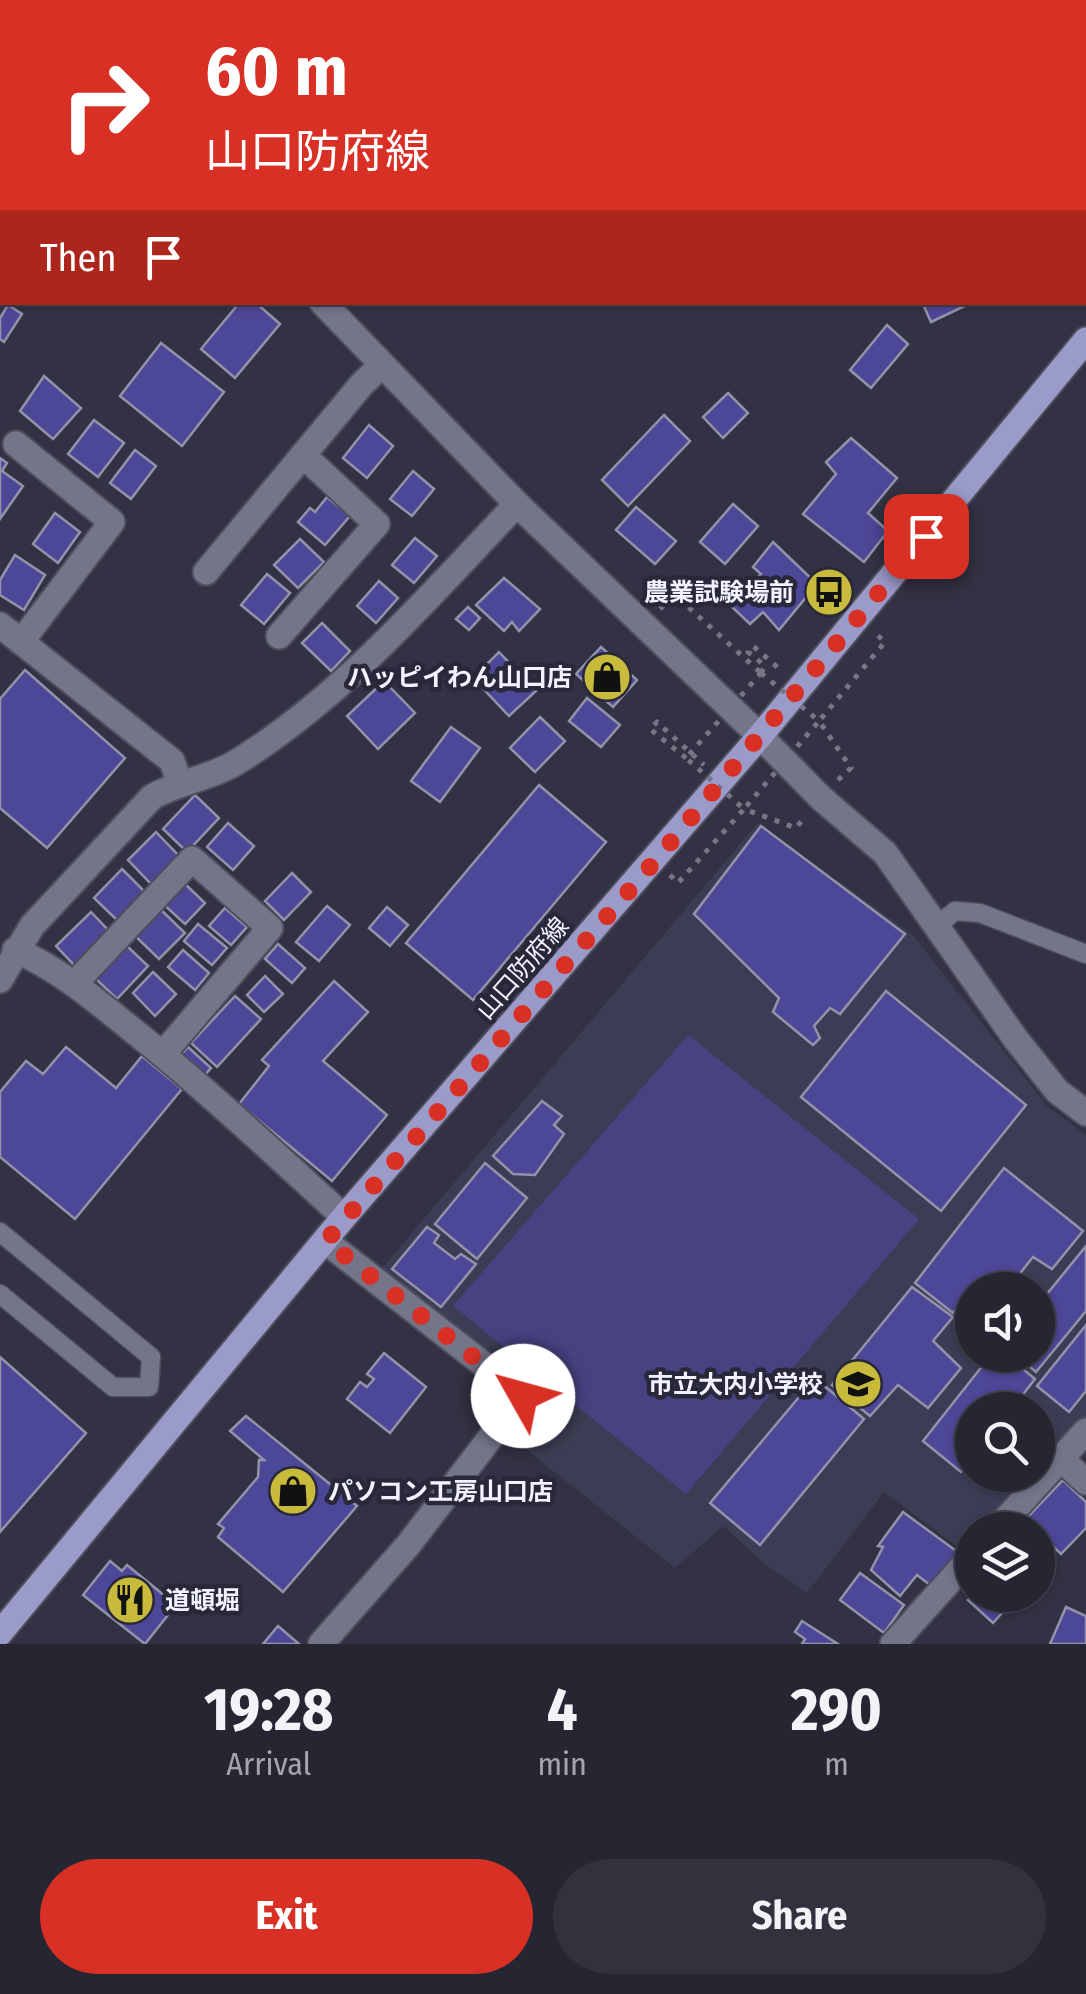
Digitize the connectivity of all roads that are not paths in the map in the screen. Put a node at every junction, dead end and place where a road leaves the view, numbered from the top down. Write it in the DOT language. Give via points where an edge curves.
graph roads {
  1 [pos="325,305"];
  2 [pos="1086,340"];
  3 [pos="382,364"];
  4 [pos="16,444"];
  5 [pos="304,454"];
  6 [pos="518,504"];
  7 [pos="206,572"];
  8 [pos="0,626"];
  9 [pos="279,636"];
  10 [pos="21,642"];
  11 [pos="760,736"];
  12 [pos="180,784"];
  13 [pos="938,925"];
  14 [pos="16,950"];
  15 [pos="1086,954"];
  16 [pos="0,980"];
  17 [pos="75,983"];
  18 [pos="162,1054"];
  19 [pos="1086,1113"];
  20 [pos="344,1217"];
  21 [pos="0,1232"];
  22 [pos="326,1241"];
  23 [pos="0,1294"];
  24 [pos="1086,1431"];
  25 [pos="1061,1459"];
  26 [pos="1086,1482"];
  27 [pos="1012,1512"];
  28 [pos="955,1575"];
  29 [pos="0,1633"];
  30 [pos="321,1644"];
  31 [pos="893,1644"];
  1 -- 3 [label="street"];
  2 -- 11 [label="main road, 山口防府線"];
  3 -- 5 [label="street"];
  3 -- 6 [label="street"];
  4 -- 10 [label="street" via="112,522"];
  5 -- 7 [label="street"];
  5 -- 9 [label="street" via="377,524"];
  6 -- 11 [label="street"];
  6 -- 12 [label="street" via="331,693 232,765"];
  8 -- 10 [label="street"];
  10 -- 12 [label="street" via="172,760"];
  11 -- 13 [label="street" via="885,854"];
  11 -- 20 [label="main road, 山口防府線"];
  12 -- 14 [label="street" via="152,796"];
  13 -- 15 [label="lane" via="955,912 980,913"];
  13 -- 19 [label="street" via="1015,1038 1058,1092"];
  14 -- 16 [label="street"];
  14 -- 17 [label="street"];
  17 -- 18 [label="street"];
  17 -- 18 [label="street" via="192,858 270,928"];
  18 -- 20 [label="street"];
  20 -- 22 [label="main road, 山口防府線"];
  21 -- 23 [label="lane" via="151,1357 149,1388 113,1386"];
  22 -- 29 [label="main road, 山口防府線"];
  22 -- 30 [label="street" via="523,1396 409,1544"];
  24 -- 25 [label="street"];
  25 -- 26 [label="street"];
  25 -- 27 [label="street"];
  28 -- 31 [label="street"];
}
